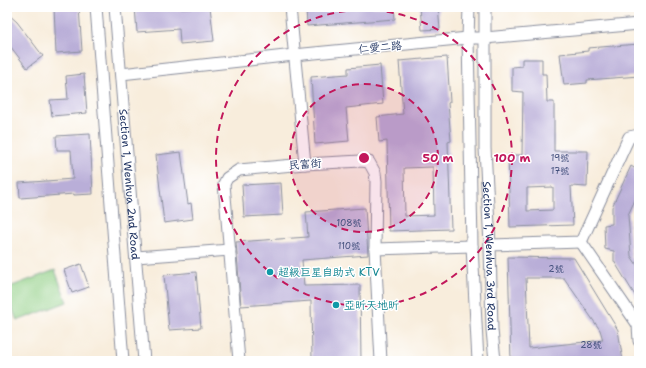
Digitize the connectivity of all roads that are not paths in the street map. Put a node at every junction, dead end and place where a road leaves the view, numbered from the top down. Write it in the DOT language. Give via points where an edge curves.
graph roads {
  1 [pos="96,7"];
  2 [pos="115,7"];
  3 [pos="290,7"];
  4 [pos="470,7"];
  5 [pos="485,7"];
  6 [pos="639,24"];
  7 [pos="468,38"];
  8 [pos="485,38"];
  9 [pos="294,55"];
  10 [pos="121,74"];
  11 [pos="639,135"];
  12 [pos="305,164"];
  13 [pos="581,242"];
  14 [pos="490,245"];
  15 [pos="472,246"];
  16 [pos="375,249"];
  17 [pos="230,250"];
  18 [pos="136,257"];
  19 [pos="638,325"];
  20 [pos="639,341"];
  21 [pos="123,361"];
  22 [pos="144,361"];
  23 [pos="239,361"];
  24 [pos="381,361"];
  25 [pos="478,361"];
  26 [pos="495,361"];
  1 -- 21 [label="street, Section 1, Wenhua 2nd Road"];
  2 -- 10 [label="street, Section 1, Wenhua 2nd Road"];
  3 -- 9 [label="street"];
  4 -- 7 [label="street, Section 1, Wenhua 3rd Road"];
  5 -- 8 [label="street, Section 1, Wenhua 3rd Road"];
  6 -- 8 [label="street, 仁愛二路"];
  7 -- 8 [label="street, 仁愛二路"];
  7 -- 9 [label="street, 仁愛二路"];
  7 -- 15 [label="street, Section 1, Wenhua 3rd Road"];
  8 -- 14 [label="street, Section 1, Wenhua 3rd Road" via="485,148"];
  9 -- 10 [label="street, 仁愛二路"];
  9 -- 12 [label="street"];
  10 -- 18 [label="street, Section 1, Wenhua 2nd Road"];
  11 -- 13 [label="street" via="630,137"];
  12 -- 16 [label="street, 民富街" via="369,162 375,174"];
  12 -- 17 [label="street, 民富街" via="238,170 226,178 224,184"];
  13 -- 14 [label="street"];
  13 -- 19 [label="street"];
  14 -- 26 [label="street, Section 1, Wenhua 3rd Road"];
  15 -- 16 [label="street"];
  15 -- 25 [label="street, Section 1, Wenhua 3rd Road"];
  16 -- 24 [label="street, 民富街"];
  17 -- 18 [label="street"];
  17 -- 23 [label="street, 民富街"];
  18 -- 22 [label="street, Section 1, Wenhua 2nd Road"];
  19 -- 20 [label="street"];
}
